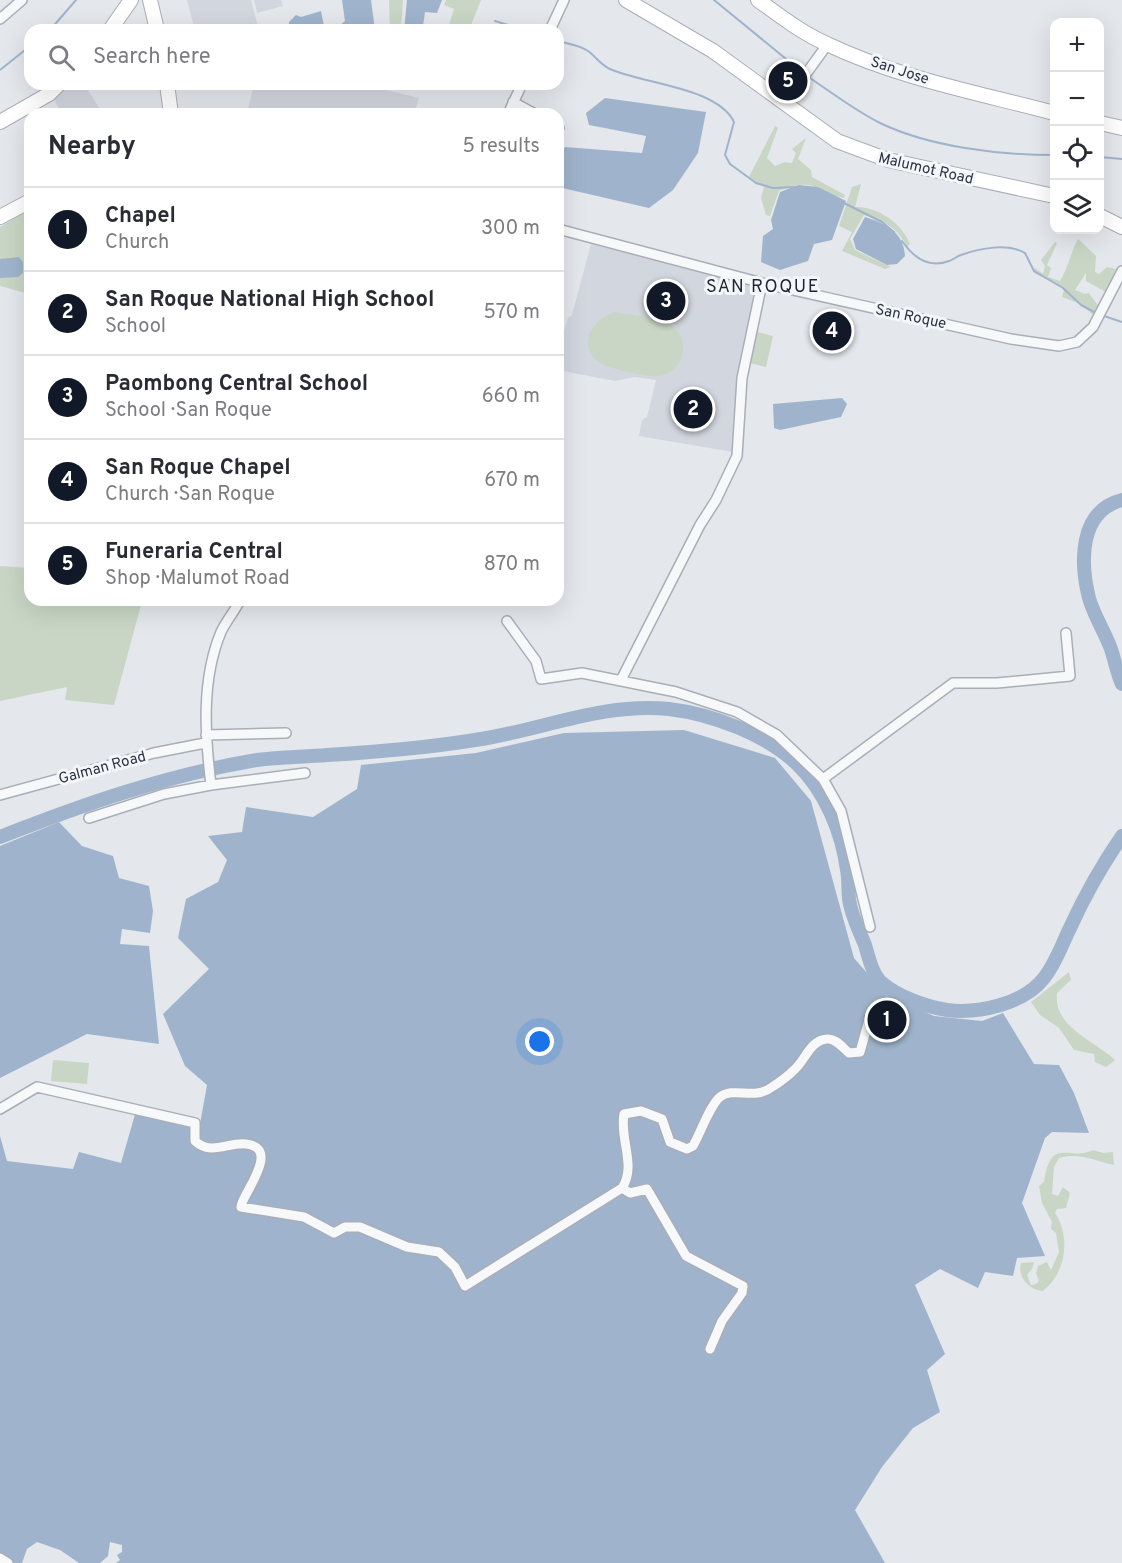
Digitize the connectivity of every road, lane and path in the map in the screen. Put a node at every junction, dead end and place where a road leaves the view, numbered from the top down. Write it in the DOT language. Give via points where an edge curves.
graph roads {
  1 [pos="22,0"];
  2 [pos="131,0"];
  3 [pos="150,0"];
  4 [pos="564,0"];
  5 [pos="626,0"];
  6 [pos="758,0"];
  7 [pos="0,19"];
  8 [pos="114,24"];
  9 [pos="155,24"];
  10 [pos="553,24"];
  11 [pos="827,45"];
  12 [pos="53,90"];
  13 [pos="168,90"];
  14 [pos="519,90"];
  15 [pos="513,102"];
  16 [pos="784,104"];
  17 [pos="24,108"];
  18 [pos="24,108"];
  19 [pos="170,108"];
  20 [pos="510,108"];
  21 [pos="524,108"];
  22 [pos="1050,112"];
  23 [pos="0,122"];
  24 [pos="1104,124"];
  25 [pos="1122,128"];
  26 [pos="1050,195"];
  27 [pos="24,204"];
  28 [pos="0,218"];
  29 [pos="1104,218"];
  30 [pos="1122,227"];
  31 [pos="564,231"];
  32 [pos="1122,271"];
  33 [pos="762,283"];
  34 [pos="236,606"];
  35 [pos="507,621"];
  36 [pos="1066,633"];
  37 [pos="621,680"];
  38 [pos="286,733"];
  39 [pos="205,739"];
  40 [pos="305,773"];
  41 [pos="823,779"];
  42 [pos="210,780"];
  43 [pos="0,795"];
  44 [pos="89,818"];
  45 [pos="870,927"];
  46 [pos="881,1013"];
  47 [pos="0,1109"];
  48 [pos="622,1188"];
  49 [pos="710,1349"];
  50 [pos="0,1558"];
  51 [pos="8,1563"];
  1 -- 7 [label="street"];
  2 -- 8 [label="street"];
  3 -- 9 [label="street"];
  4 -- 10 [label="street"];
  5 -- 16 [label="street, Malumot Road" via="713,51"];
  6 -- 11 [label="street, San Jose"];
  11 -- 16 [label="street"];
  11 -- 22 [label="street, San Jose" via="932,81"];
  12 -- 17 [label="street"];
  13 -- 19 [label="street"];
  14 -- 15 [label="street"];
  15 -- 20 [label="street"];
  15 -- 21 [label="street"];
  16 -- 26 [label="street, Malumot Road" via="837,141 878,158"];
  18 -- 23 [label="street"];
  24 -- 25 [label="street"];
  27 -- 28 [label="street"];
  29 -- 30 [label="street"];
  31 -- 33 [label="street, San Roque"];
  32 -- 33 [label="street, San Roque" via="1093,327 1077,342 1059,346 1011,339"];
  33 -- 37 [label="street" via="742,378 737,456"];
  34 -- 39 [label="street" via="220,634 210,669"];
  35 -- 37 [label="street" via="536,661 541,679 582,673"];
  36 -- 41 [label="street" via="1070,675 997,683 953,683"];
  37 -- 41 [label="street" via="676,692 746,716 788,744"];
  38 -- 39 [label="street, Galman Road"];
  39 -- 42 [label="street"];
  39 -- 43 [label="street, Galman Road"];
  40 -- 42 [label="street"];
  41 -- 45 [label="street" via="846,824"];
  42 -- 44 [label="street"];
  46 -- 48 [label="street" via="868,1020 860,1052 849,1053 836,1041 818,1041 795,1070 770,1089 758,1095 727,1093 718,1098 693,1146 687,1149 670,1142 662,1119 641,1111 624,1114 622,1126 629,1173"];
  47 -- 48 [label="street" via="37,1087 195,1123 195,1141 199,1145 215,1149 247,1144 260,1155 256,1180 242,1198 241,1207 304,1217 334,1233 345,1227 360,1227 407,1247 439,1252 450,1260 465,1286"];
  48 -- 49 [label="street" via="633,1193 647,1189 686,1256 744,1288 722,1320"];
  50 -- 51 [label="street"];
}
